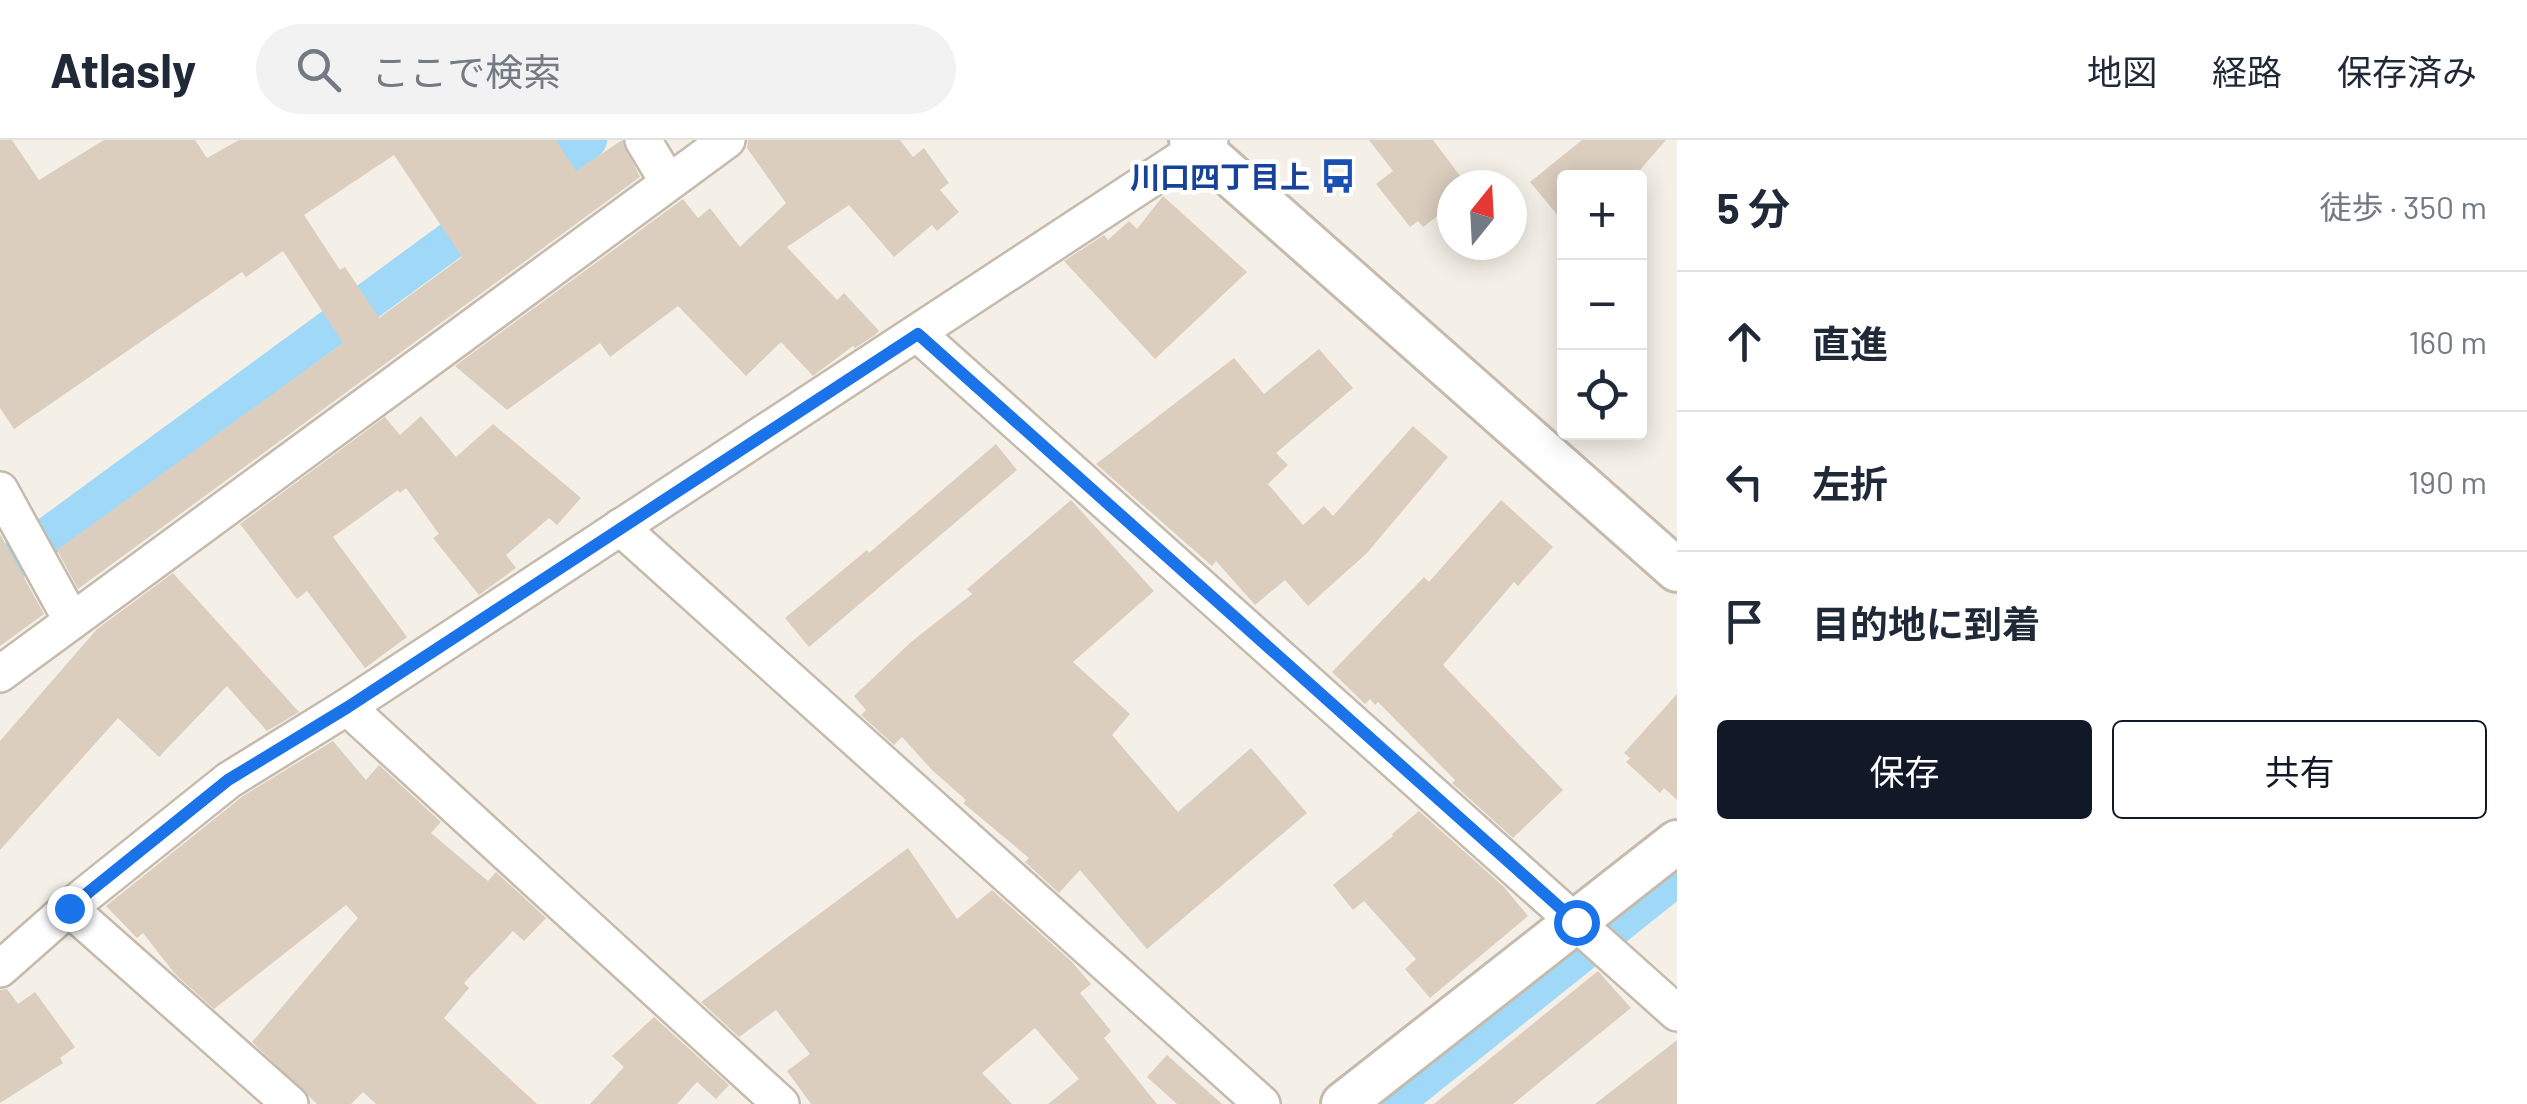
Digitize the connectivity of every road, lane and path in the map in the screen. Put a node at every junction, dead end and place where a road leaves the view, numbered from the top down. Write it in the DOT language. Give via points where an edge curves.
graph roads {
  1 [pos="643,140"];
  2 [pos="727,140"];
  3 [pos="1200,143"];
  4 [pos="668,182"];
  5 [pos="918,334"];
  6 [pos="0,490"];
  7 [pos="620,527"];
  8 [pos="1677,570"];
  9 [pos="72,621"];
  10 [pos="0,674"];
  11 [pos="348,707"];
  12 [pos="1677,842"];
  13 [pos="69,908"];
  14 [pos="1576,922"];
  15 [pos="0,969"];
  16 [pos="1677,1014"];
  17 [pos="290,1104"];
  18 [pos="781,1104"];
  19 [pos="1262,1104"];
  20 [pos="1343,1104"];
  1 -- 4 [label="street"];
  2 -- 4 [label="street"];
  3 -- 5 [label="street"];
  3 -- 8 [label="street"];
  4 -- 9 [label="street"];
  5 -- 7 [label="street"];
  5 -- 14 [label="street"];
  6 -- 9 [label="street"];
  7 -- 11 [label="street"];
  7 -- 19 [label="street"];
  9 -- 10 [label="street"];
  11 -- 13 [label="street" via="228,780"];
  11 -- 18 [label="street"];
  12 -- 14 [label="street"];
  13 -- 15 [label="street"];
  13 -- 17 [label="street"];
  14 -- 16 [label="street"];
  14 -- 20 [label="street"];
}
